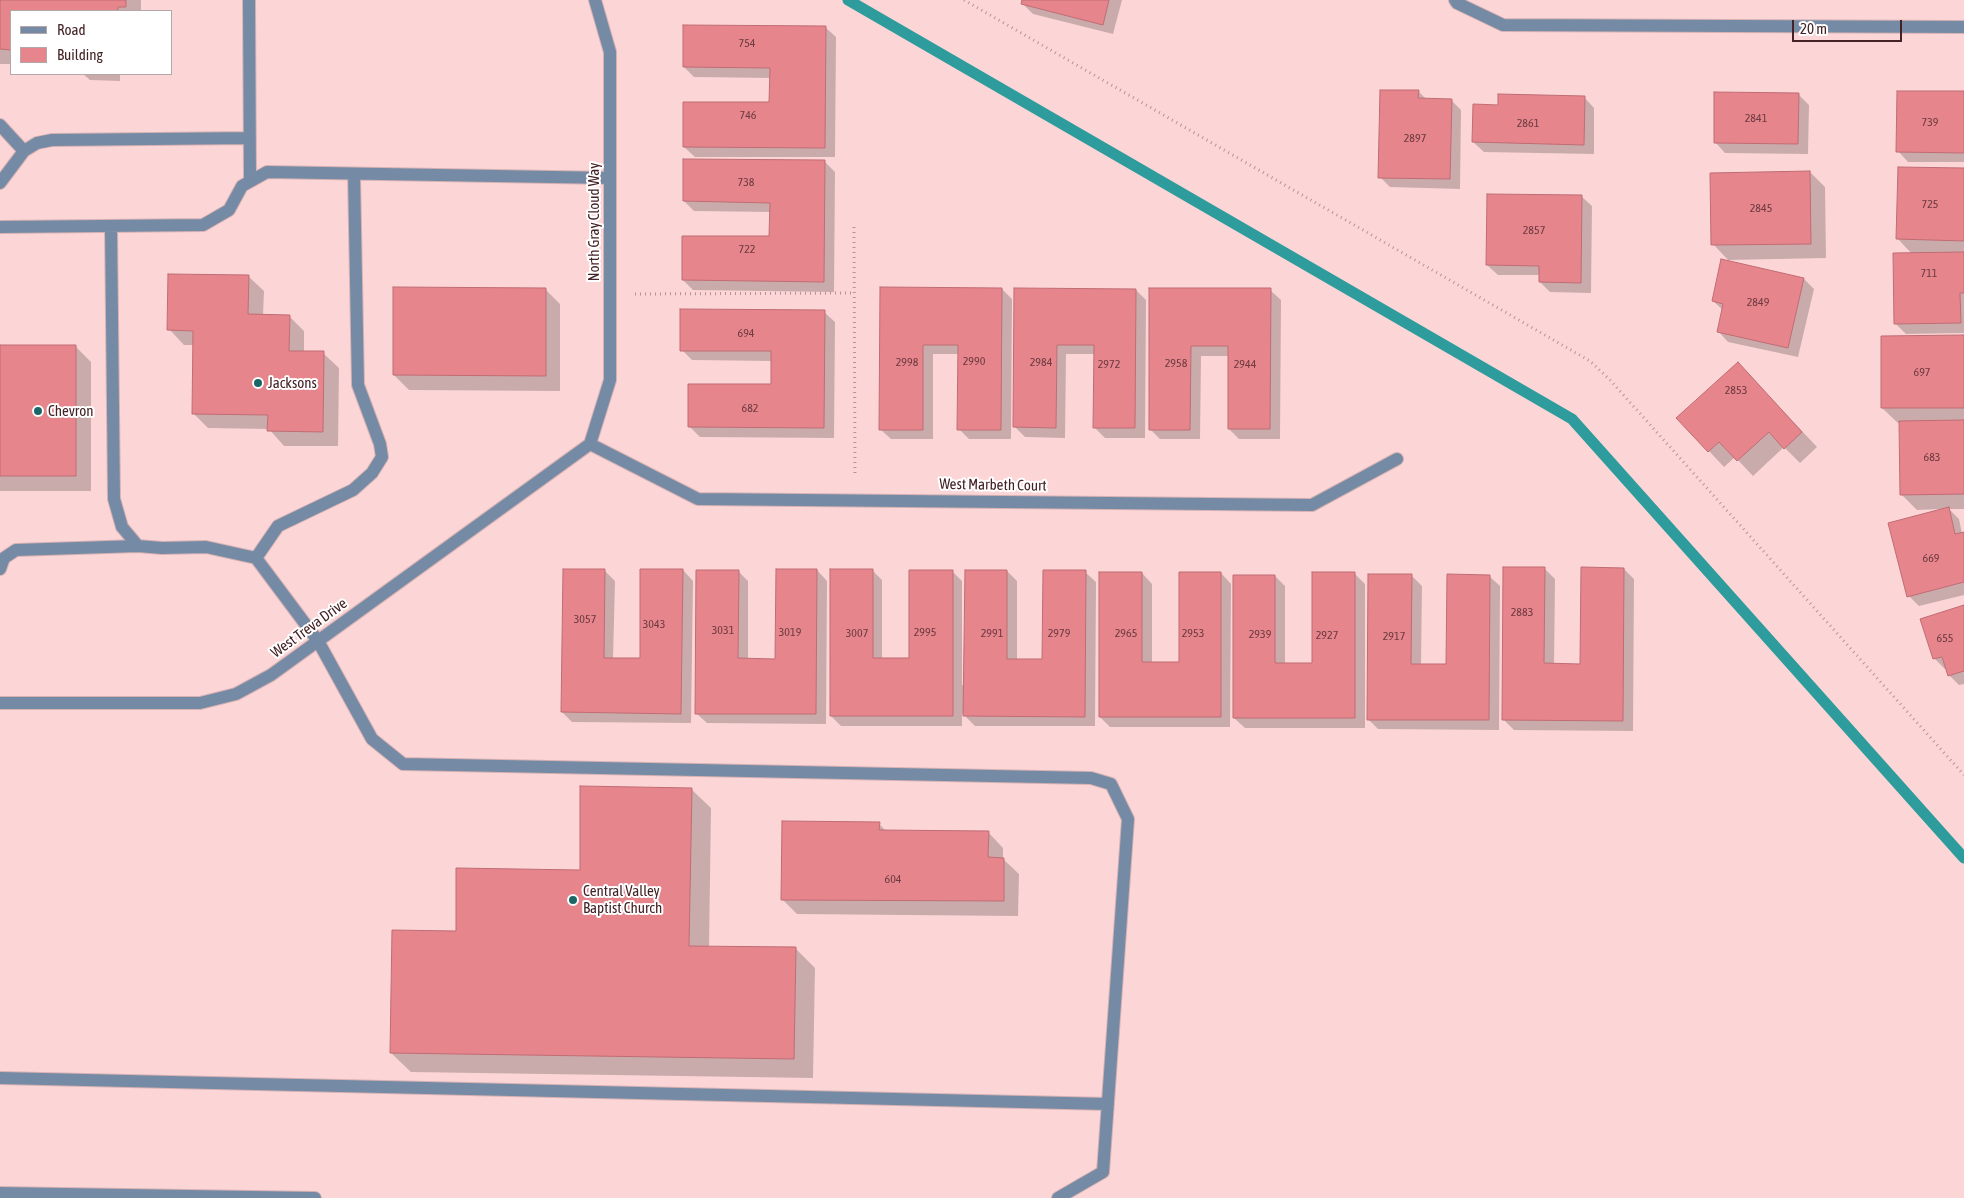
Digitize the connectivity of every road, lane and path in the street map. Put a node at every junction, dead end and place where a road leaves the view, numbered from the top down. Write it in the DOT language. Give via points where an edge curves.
graph roads {
  1 [pos="249,0"];
  2 [pos="595,0"];
  3 [pos="964,0"];
  4 [pos="1456,1"];
  5 [pos="1964,27"];
  6 [pos="0,125"];
  7 [pos="250,138"];
  8 [pos="24,151"];
  9 [pos="354,174"];
  10 [pos="610,178"];
  11 [pos="250,181"];
  12 [pos="0,184"];
  13 [pos="0,226"];
  14 [pos="112,226"];
  15 [pos="854,226"];
  16 [pos="854,293"];
  17 [pos="610,294"];
  18 [pos="590,444"];
  19 [pos="1397,459"];
  20 [pos="856,499"];
  21 [pos="138,546"];
  22 [pos="256,558"];
  23 [pos="0,569"];
  24 [pos="318,641"];
  25 [pos="0,703"];
  26 [pos="1964,775"];
  27 [pos="0,1078"];
  28 [pos="1108,1104"];
  29 [pos="0,1193"];
  30 [pos="315,1198"];
  31 [pos="1058,1198"];
  1 -- 7 [label="street"];
  2 -- 10 [label="street, North Gray Cloud Way" via="610,52"];
  3 -- 26 [label="path" via="1590,361"];
  4 -- 5 [label="street" via="1503,25"];
  6 -- 8 [label="street"];
  7 -- 8 [label="street" via="52,140 37,143"];
  7 -- 11 [label="street"];
  8 -- 12 [label="street"];
  9 -- 10 [label="street"];
  9 -- 11 [label="street" via="267,172"];
  9 -- 22 [label="street" via="358,385 382,457 353,490 278,526"];
  10 -- 17 [label="street, North Gray Cloud Way"];
  11 -- 14 [label="street" via="242,186 229,210 203,225"];
  13 -- 14 [label="street"];
  14 -- 21 [label="street" via="114,499 122,527"];
  15 -- 16 [label="path"];
  16 -- 17 [label="path"];
  16 -- 20 [label="path"];
  17 -- 18 [label="street, North Gray Cloud Way" via="610,380"];
  18 -- 20 [label="street, West Marbeth Court" via="698,499"];
  18 -- 24 [label="street, West Treva Drive"];
  19 -- 20 [label="street, West Marbeth Court" via="1312,505"];
  21 -- 22 [label="street" via="206,547"];
  21 -- 23 [label="street" via="16,550 4,558"];
  22 -- 24 [label="street"];
  24 -- 25 [label="street, West Treva Drive" via="272,675 236,694 200,703"];
  24 -- 28 [label="street" via="372,739 403,764 1091,778 1111,784 1128,819"];
  27 -- 28 [label="street"];
  28 -- 31 [label="street" via="1103,1172"];
  29 -- 30 [label="street"];
}
